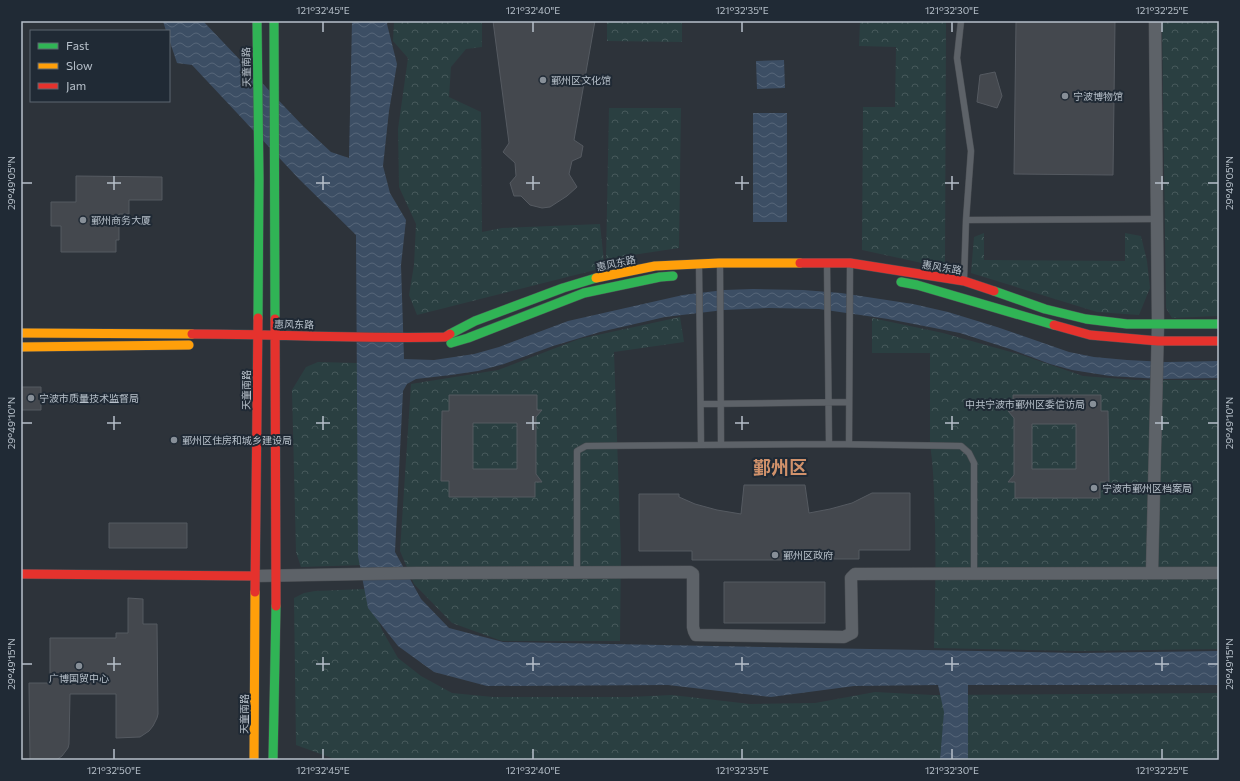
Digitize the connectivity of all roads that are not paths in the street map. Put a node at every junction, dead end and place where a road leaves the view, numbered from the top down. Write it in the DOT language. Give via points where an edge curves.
graph roads {
  1 [pos="257,21"];
  2 [pos="274,21"];
  3 [pos="961,21"];
  4 [pos="1155,21"];
  5 [pos="1157,219"];
  6 [pos="966,220"];
  7 [pos="699,263"];
  8 [pos="720,263"];
  9 [pos="827,263"];
  10 [pos="850,263"];
  11 [pos="706,274"];
  12 [pos="838,274"];
  13 [pos="894,281"];
  14 [pos="964,281"];
  15 [pos="1158,324"];
  16 [pos="1219,324"];
  17 [pos="21,333"];
  18 [pos="257,334"];
  19 [pos="275,334"];
  20 [pos="1158,341"];
  21 [pos="1219,341"];
  22 [pos="194,345"];
  23 [pos="253,345"];
  24 [pos="279,345"];
  25 [pos="21,347"];
  26 [pos="437,347"];
  27 [pos="828,402"];
  28 [pos="849,402"];
  29 [pos="701,404"];
  30 [pos="720,404"];
  31 [pos="721,444"];
  32 [pos="829,444"];
  33 [pos="849,444"];
  34 [pos="701,445"];
  35 [pos="577,572"];
  36 [pos="1152,573"];
  37 [pos="1219,573"];
  38 [pos="21,574"];
  39 [pos="974,574"];
  40 [pos="255,576"];
  41 [pos="276,576"];
  42 [pos="254,760"];
  43 [pos="273,760"];
  1 -- 18 [label="street, 天童南路"];
  2 -- 19 [label="street"];
  3 -- 6 [label="lane" via="957,58 971,151"];
  4 -- 5 [label="street"];
  5 -- 6 [label="lane"];
  5 -- 15 [label="street"];
  6 -- 14 [label="lane"];
  7 -- 8 [label="street, 惠风东路"];
  7 -- 11 [label="lane"];
  7 -- 19 [label="street, 惠风东路" via="655,266 593,279 475,321 445,336 410,338"];
  8 -- 9 [label="street, 惠风东路"];
  8 -- 11 [label="lane"];
  9 -- 10 [label="street, 惠风东路"];
  9 -- 12 [label="lane"];
  10 -- 12 [label="lane"];
  10 -- 14 [label="street, 惠风东路"];
  11 -- 26 [label="street" via="660,277 584,293 468,338"];
  11 -- 29 [label="lane"];
  11 -- 30 [label="lane"];
  12 -- 27 [label="lane"];
  12 -- 28 [label="lane"];
  13 -- 20 [label="street" via="917,285 1090,335"];
  14 -- 15 [label="street, 惠风东路" via="1086,319 1127,324"];
  15 -- 16 [label="street, 惠风东路"];
  15 -- 20 [label="street"];
  17 -- 18 [label="street, 惠风东路"];
  18 -- 19 [label="street, 惠风东路"];
  18 -- 23 [label="street, 天童南路"];
  19 -- 24 [label="street"];
  20 -- 21 [label="street"];
  20 -- 36 [label="street"];
  22 -- 25 [label="street"];
  23 -- 24 [label="street"];
  23 -- 40 [label="street, 天童南路"];
  24 -- 41 [label="street"];
  27 -- 28 [label="lane"];
  27 -- 30 [label="lane"];
  27 -- 32 [label="lane"];
  28 -- 33 [label="lane"];
  29 -- 30 [label="lane"];
  29 -- 34 [label="lane"];
  30 -- 31 [label="lane"];
  31 -- 32 [label="lane"];
  31 -- 34 [label="lane"];
  32 -- 33 [label="lane"];
  33 -- 39 [label="lane" via="960,446 969,453 974,463"];
  34 -- 35 [label="lane" via="586,446 577,451"];
  35 -- 39 [label="street" via="690,572 693,574 693,628 696,635 844,637 852,633 851,578 855,574"];
  35 -- 41 [label="street"];
  36 -- 37 [label="street"];
  36 -- 39 [label="street"];
  38 -- 40 [label="street"];
  40 -- 41 [label="street"];
  40 -- 42 [label="street, 天童南路"];
  41 -- 43 [label="street"];
}
